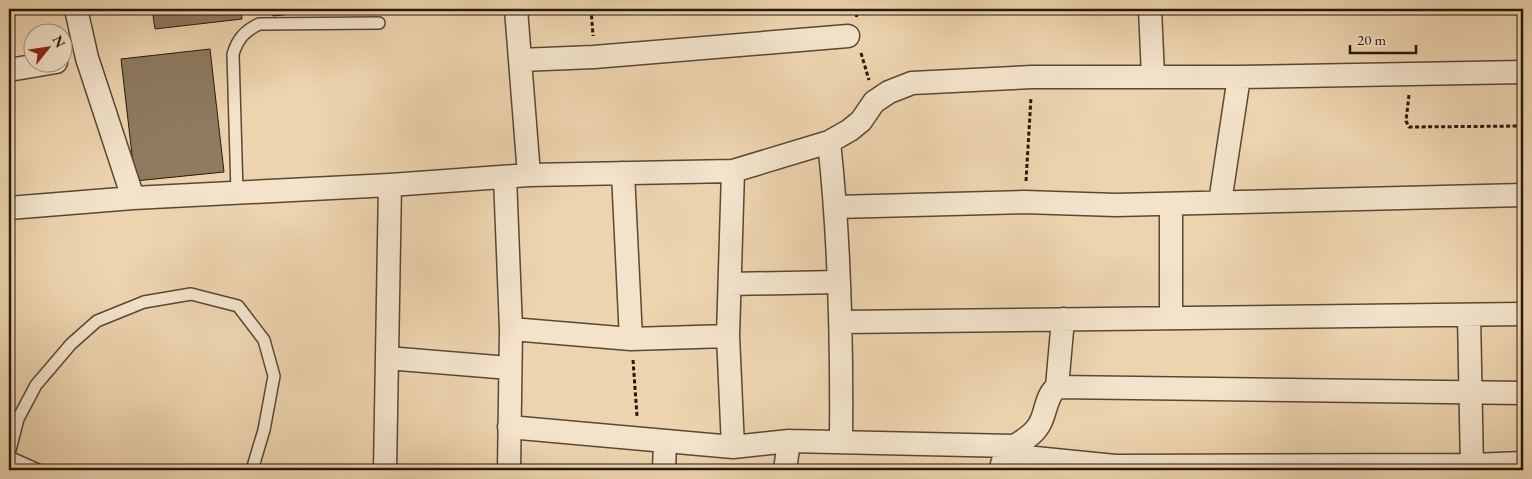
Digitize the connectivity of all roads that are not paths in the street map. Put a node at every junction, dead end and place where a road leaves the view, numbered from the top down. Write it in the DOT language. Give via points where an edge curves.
graph roads {
  1 [pos="76,9"];
  2 [pos="516,9"];
  3 [pos="1150,9"];
  4 [pos="379,23"];
  5 [pos="848,36"];
  6 [pos="87,58"];
  7 [pos="72,60"];
  8 [pos="520,60"];
  9 [pos="22,68"];
  10 [pos="9,70"];
  11 [pos="1523,72"];
  12 [pos="1153,76"];
  13 [pos="1239,77"];
  14 [pos="829,142"];
  15 [pos="733,171"];
  16 [pos="623,173"];
  17 [pos="529,175"];
  18 [pos="505,177"];
  19 [pos="390,185"];
  20 [pos="237,192"];
  21 [pos="1523,195"];
  22 [pos="133,198"];
  23 [pos="1220,202"];
  24 [pos="1171,204"];
  25 [pos="836,207"];
  26 [pos="9,208"];
  27 [pos="838,282"];
  28 [pos="730,284"];
  29 [pos="1523,314"];
  30 [pos="1469,315"];
  31 [pos="1172,318"];
  32 [pos="1063,319"];
  33 [pos="842,322"];
  34 [pos="512,329"];
  35 [pos="728,336"];
  36 [pos="631,339"];
  37 [pos="387,358"];
  38 [pos="510,368"];
  39 [pos="1057,387"];
  40 [pos="1471,393"];
  41 [pos="1523,393"];
  42 [pos="508,427"];
  43 [pos="665,442"];
  44 [pos="789,442"];
  45 [pos="842,442"];
  46 [pos="733,447"];
  47 [pos="9,455"];
  48 [pos="1006,457"];
  49 [pos="1523,463"];
  50 [pos="1115,468"];
  51 [pos="1472,468"];
  52 [pos="38,470"];
  53 [pos="252,470"];
  54 [pos="385,470"];
  55 [pos="509,470"];
  56 [pos="664,470"];
  57 [pos="785,470"];
  1 -- 6 [label="street"];
  2 -- 8 [label="street"];
  3 -- 12 [label="street"];
  4 -- 20 [label="lane" via="259,24 246,30 236,42 233,54"];
  5 -- 8 [label="street"];
  6 -- 7 [label="street"];
  6 -- 22 [label="street"];
  8 -- 17 [label="street"];
  9 -- 10 [label="street"];
  11 -- 13 [label="street"];
  12 -- 13 [label="street"];
  12 -- 14 [label="street" via="1032,77 912,83 874,102 861,121"];
  13 -- 23 [label="street"];
  14 -- 15 [label="street"];
  14 -- 25 [label="street"];
  15 -- 16 [label="street"];
  15 -- 28 [label="street"];
  16 -- 17 [label="street"];
  16 -- 36 [label="street"];
  17 -- 18 [label="street"];
  18 -- 19 [label="street"];
  18 -- 34 [label="street"];
  19 -- 20 [label="street"];
  19 -- 37 [label="street"];
  20 -- 22 [label="street"];
  21 -- 23 [label="street"];
  22 -- 26 [label="street"];
  23 -- 24 [label="street"];
  24 -- 25 [label="street" via="1024,202"];
  24 -- 31 [label="street"];
  25 -- 27 [label="street"];
  27 -- 28 [label="street"];
  27 -- 33 [label="street"];
  28 -- 35 [label="street"];
  29 -- 30 [label="street"];
  30 -- 31 [label="street"];
  30 -- 40 [label="street"];
  31 -- 32 [label="street"];
  32 -- 33 [label="street"];
  32 -- 39 [label="street"];
  33 -- 45 [label="street"];
  34 -- 36 [label="street"];
  34 -- 38 [label="street"];
  35 -- 36 [label="street"];
  35 -- 46 [label="street"];
  37 -- 38 [label="street"];
  37 -- 54 [label="street"];
  38 -- 42 [label="street"];
  39 -- 40 [label="street"];
  39 -- 48 [label="street" via="1050,393 1037,429"];
  40 -- 41 [label="street"];
  40 -- 51 [label="street"];
  42 -- 43 [label="street"];
  42 -- 55 [label="street"];
  43 -- 46 [label="street"];
  43 -- 56 [label="street"];
  44 -- 45 [label="street"];
  44 -- 46 [label="street"];
  44 -- 57 [label="street"];
  45 -- 48 [label="street"];
  47 -- 52 [label="lane"];
  47 -- 53 [label="lane" via="18,419 36,385 71,344 96,321 144,302 191,294 238,306 264,340 274,376 264,430"];
  48 -- 50 [label="street"];
  49 -- 51 [label="street"];
  50 -- 51 [label="street"];
}
